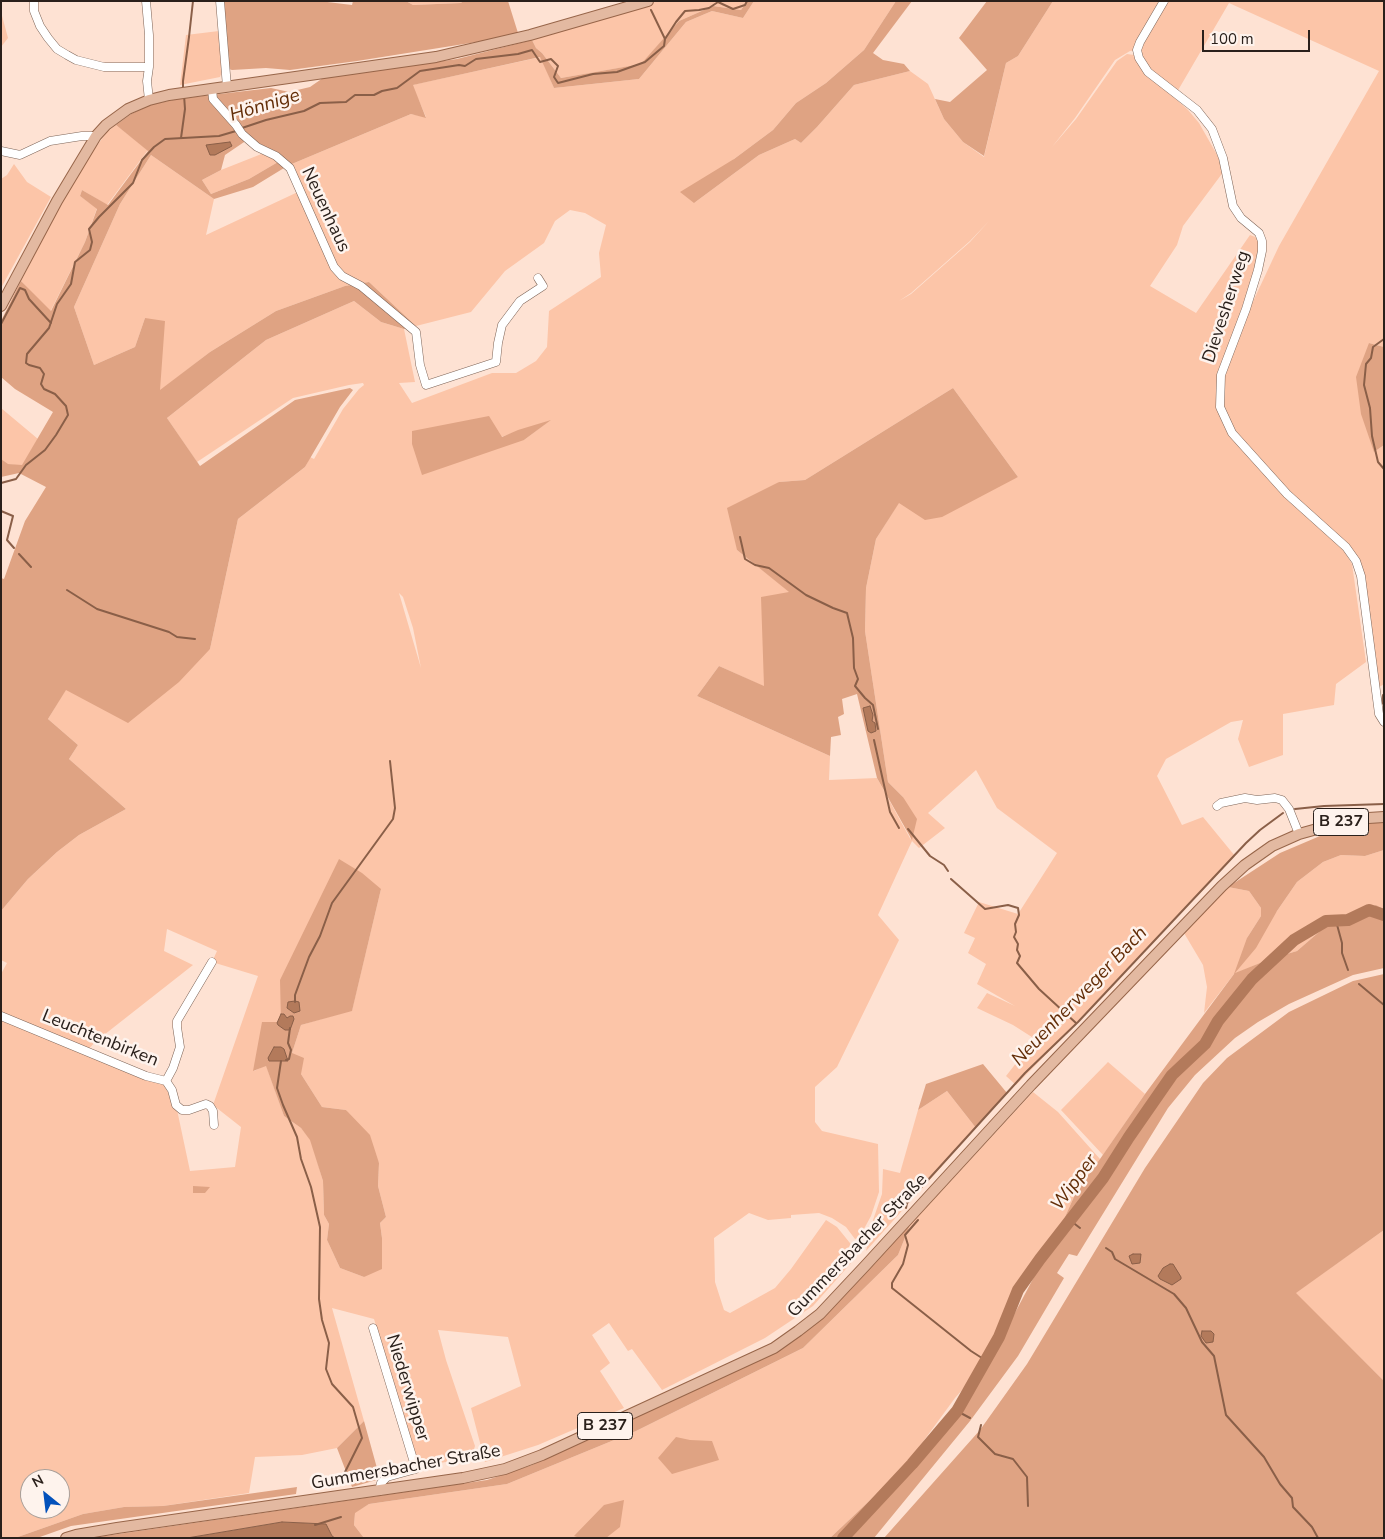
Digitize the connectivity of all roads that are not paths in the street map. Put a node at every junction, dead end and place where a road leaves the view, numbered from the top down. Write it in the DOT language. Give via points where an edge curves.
graph roads {
  1 [pos="34,1"];
  2 [pos="146,1"];
  3 [pos="219,1"];
  4 [pos="648,1"];
  5 [pos="1164,1"];
  6 [pos="149,68"];
  7 [pos="227,86"];
  8 [pos="212,89"];
  9 [pos="149,100"];
  10 [pos="96,136"];
  11 [pos="1,151"];
  12 [pos="538,278"];
  13 [pos="1,306"];
  14 [pos="1380,693"];
  15 [pos="1384,722"];
  16 [pos="1217,806"];
  17 [pos="1384,817"];
  18 [pos="1299,834"];
  19 [pos="212,962"];
  20 [pos="1,1016"];
  21 [pos="166,1081"];
  22 [pos="214,1125"];
  23 [pos="373,1328"];
  24 [pos="379,1491"];
  25 [pos="66,1538"];
  1 -- 6 [label="street" via="40,26 57,49 67,55 104,67"];
  2 -- 6 [label="street"];
  3 -- 7 [label="street"];
  4 -- 7 [label="main road" via="539,33 436,57"];
  5 -- 14 [label="street, Dievesherweg" via="1140,42 1139,58 1148,72 1197,110 1212,129 1223,158 1233,206 1241,218 1260,233 1262,241 1256,278 1221,375 1220,407 1238,440 1287,494 1351,553 1360,568"];
  6 -- 9 [label="street"];
  7 -- 8 [label="main road"];
  8 -- 9 [label="main road"];
  8 -- 12 [label="street, Neuenhaus" via="213,99 242,134 290,168 334,267 416,332 426,385 496,362 502,325 520,301 543,286"];
  9 -- 10 [label="main road" via="116,117"];
  10 -- 11 [label="street" via="50,141 20,155"];
  10 -- 13 [label="main road"];
  14 -- 15 [label="street" via="1379,714"];
  16 -- 18 [label="street" via="1245,798 1282,800"];
  17 -- 18 [label="main road, Gummersbacher Straße / B 237" via="1352,819"];
  18 -- 24 [label="main road, Gummersbacher Straße / B 237" via="1260,854 1222,886 1031,1085 820,1314 798,1331 746,1362 526,1462 477,1476"];
  19 -- 21 [label="street" via="177,1021 180,1047"];
  20 -- 21 [label="street, Leuchtenbirken" via="146,1076"];
  21 -- 22 [label="street, Leuchtenbirken" via="176,1105 182,1110 206,1104 210,1106"];
  23 -- 24 [label="street, Niederwipper" via="416,1469 387,1477 381,1482"];
  24 -- 25 [label="main road, Gummersbacher Straße / B 237"];
}
